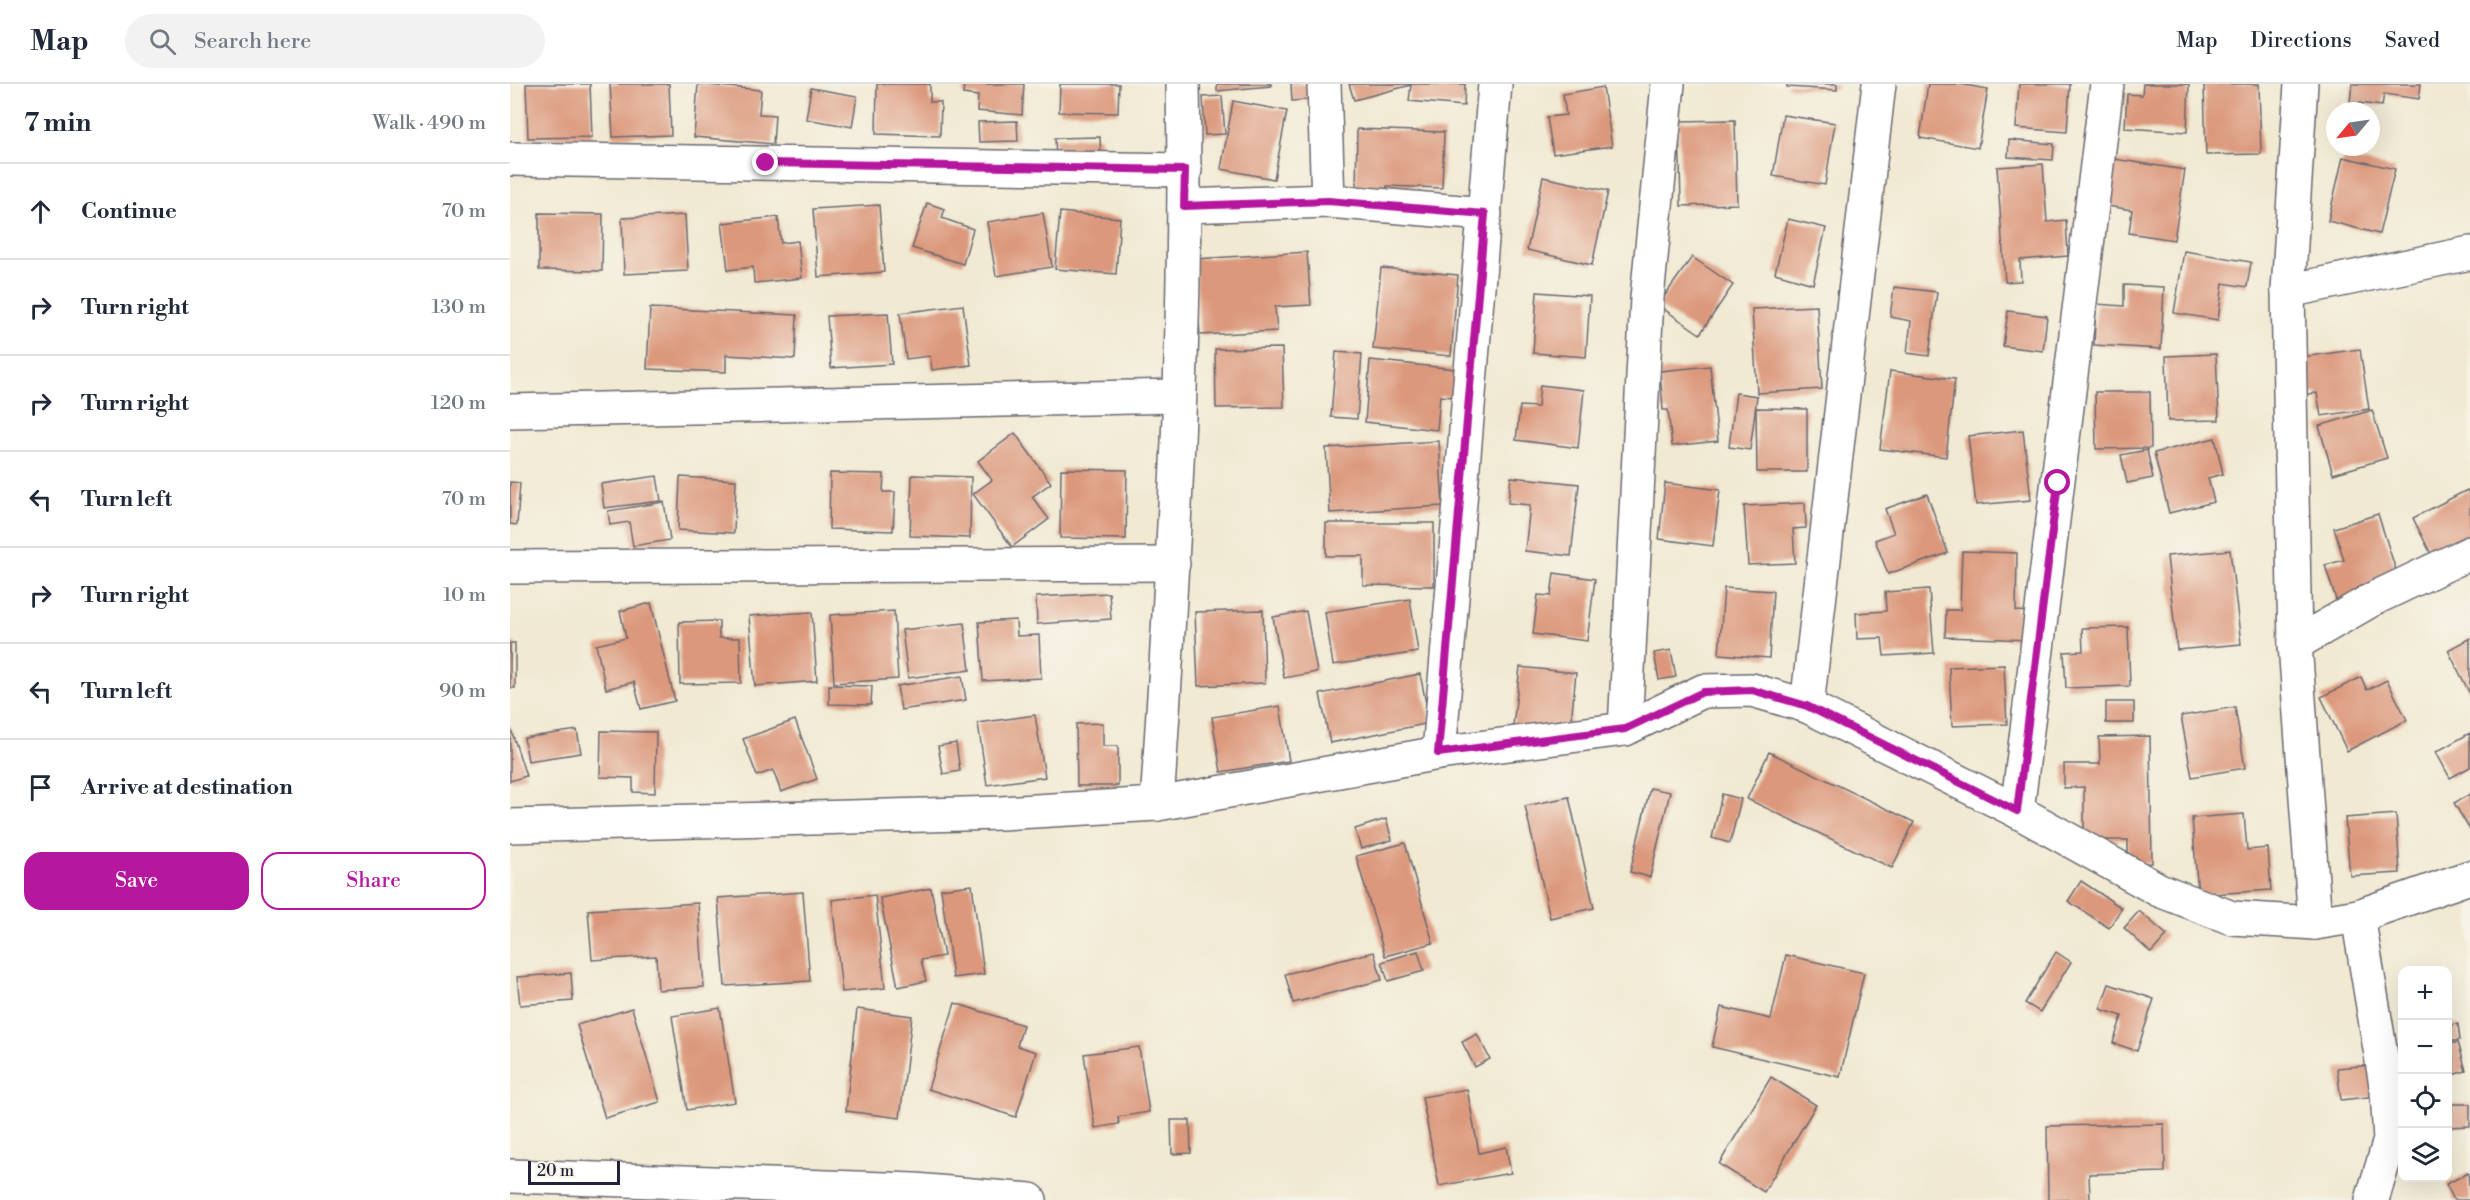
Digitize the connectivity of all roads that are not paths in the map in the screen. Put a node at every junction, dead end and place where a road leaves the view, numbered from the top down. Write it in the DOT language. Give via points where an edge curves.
graph roads {
  1 [pos="1183,84"];
  2 [pos="1324,84"];
  3 [pos="1495,84"];
  4 [pos="1668,84"];
  5 [pos="1879,84"];
  6 [pos="2107,84"];
  7 [pos="2301,84"];
  8 [pos="510,159"];
  9 [pos="1185,170"];
  10 [pos="1328,201"];
  11 [pos="1184,206"];
  12 [pos="1485,214"];
  13 [pos="2470,253"];
  14 [pos="2288,291"];
  15 [pos="1178,396"];
  16 [pos="511,406"];
  17 [pos="2470,553"];
  18 [pos="1173,564"];
  19 [pos="510,567"];
  20 [pos="2295,644"];
  21 [pos="1807,706"];
  22 [pos="1625,729"];
  23 [pos="1438,753"];
  24 [pos="1157,804"];
  25 [pos="2017,811"];
  26 [pos="510,826"];
  27 [pos="2470,877"];
  28 [pos="2358,916"];
  29 [pos="2315,923"];
  30 [pos="510,1176"];
  31 [pos="915,1195"];
  32 [pos="1030,1200"];
  33 [pos="2372,1200"];
  1 -- 9 [label="street"];
  2 -- 10 [label="street"];
  3 -- 12 [label="street"];
  4 -- 22 [label="street" via="1647,298"];
  5 -- 21 [label="street"];
  6 -- 25 [label="street"];
  7 -- 14 [label="street"];
  8 -- 9 [label="street"];
  9 -- 11 [label="street"];
  10 -- 11 [label="street"];
  10 -- 12 [label="street"];
  11 -- 15 [label="street"];
  12 -- 23 [label="street"];
  13 -- 14 [label="street"];
  14 -- 20 [label="street"];
  15 -- 16 [label="street"];
  15 -- 18 [label="street"];
  17 -- 20 [label="street" via="2373,599"];
  18 -- 19 [label="street"];
  18 -- 24 [label="street"];
  20 -- 29 [label="street"];
  21 -- 22 [label="street" via="1752,690 1703,692"];
  21 -- 25 [label="street"];
  22 -- 23 [label="street"];
  23 -- 24 [label="street"];
  24 -- 26 [label="street" via="1001,813"];
  25 -- 29 [label="street" via="2159,890 2232,918"];
  27 -- 28 [label="street"];
  28 -- 29 [label="street"];
  28 -- 33 [label="street" via="2387,1091 2390,1140"];
  30 -- 31 [label="street"];
  31 -- 32 [label="street"];
}
